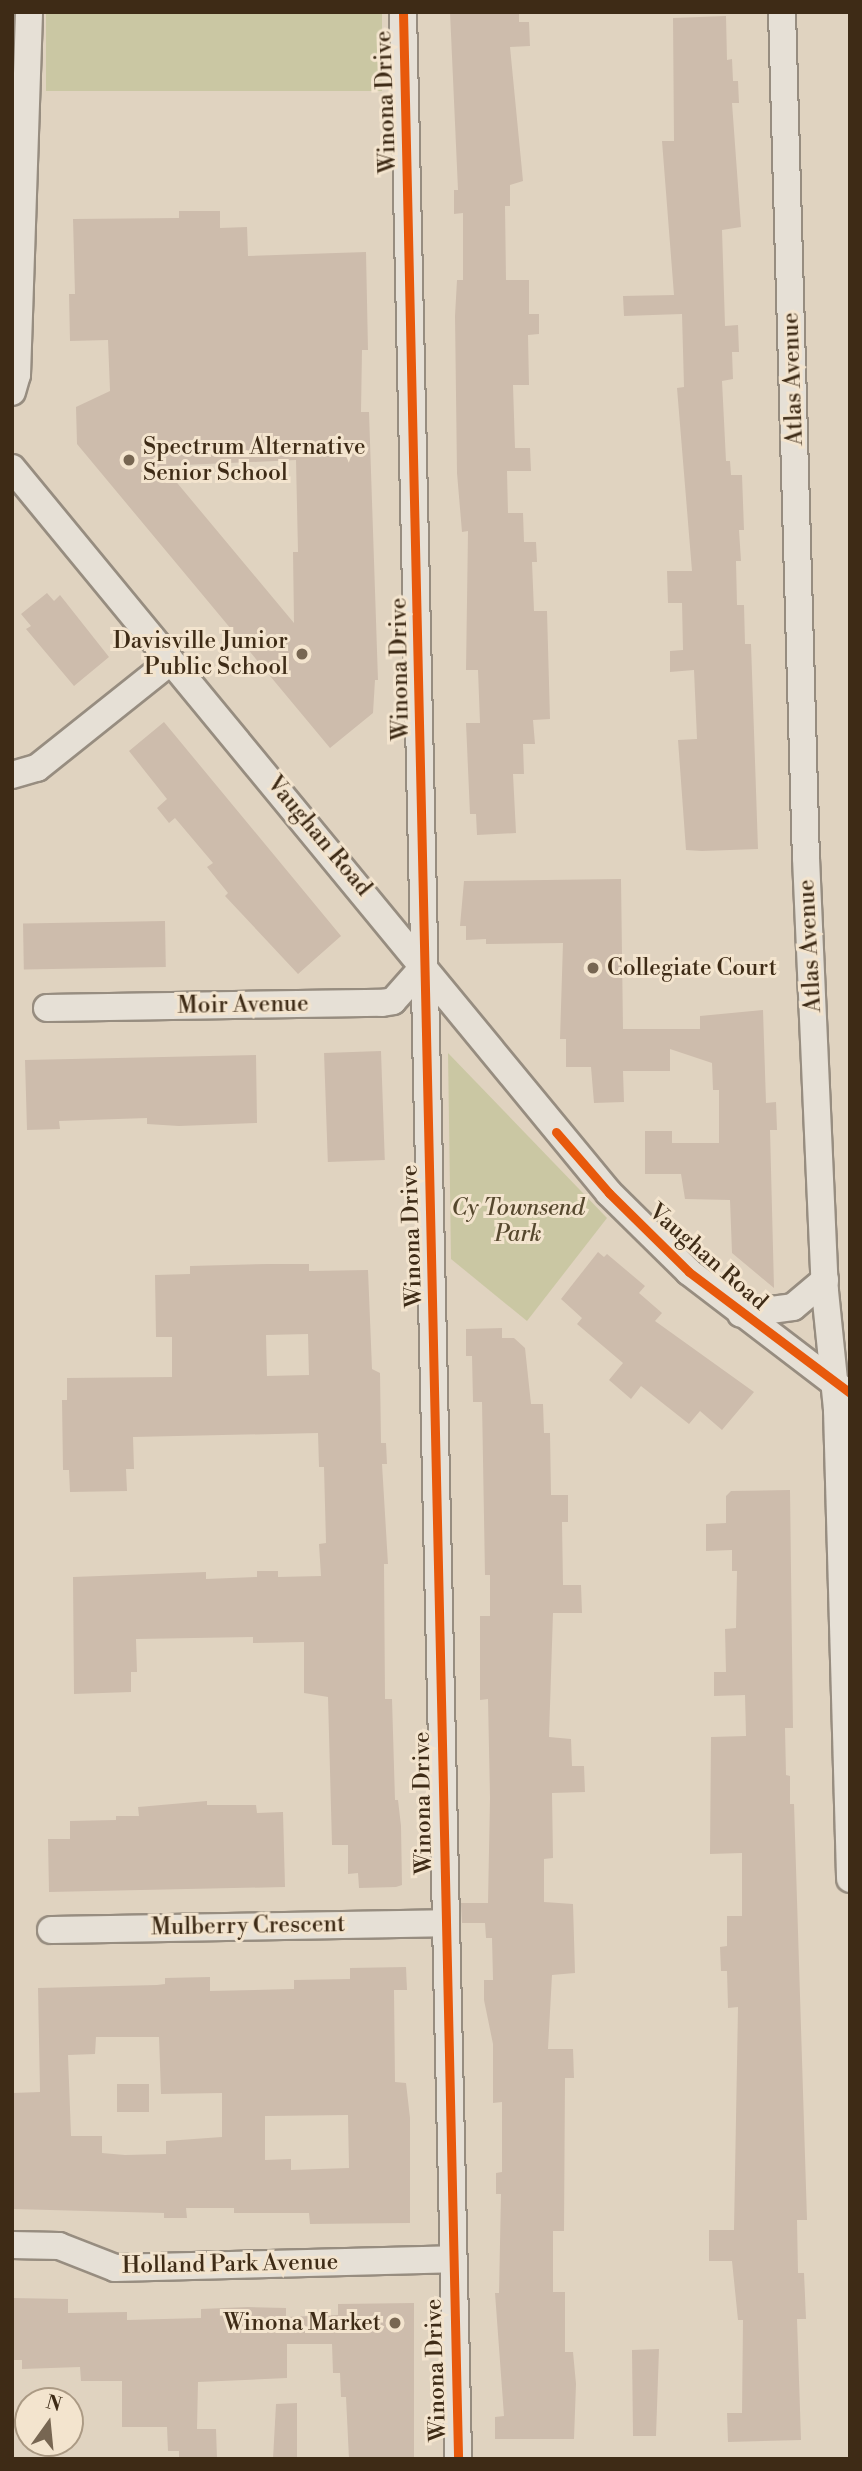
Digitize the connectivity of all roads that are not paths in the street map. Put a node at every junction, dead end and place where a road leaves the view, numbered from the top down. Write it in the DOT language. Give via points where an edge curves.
graph roads {
  1 [pos="29,12"];
  2 [pos="403,12"];
  3 [pos="782,12"];
  4 [pos="12,392"];
  5 [pos="12,468"];
  6 [pos="171,661"];
  7 [pos="12,775"];
  8 [pos="424,966"];
  9 [pos="47,1008"];
  10 [pos="825,1280"];
  11 [pos="741,1314"];
  12 [pos="842,1389"];
  13 [pos="850,1880"];
  14 [pos="445,1923"];
  15 [pos="51,1930"];
  16 [pos="12,2245"];
  17 [pos="452,2259"];
  18 [pos="458,2459"];
  1 -- 4 [label="street" via="17,375"];
  2 -- 8 [label="street, Winona Drive"];
  3 -- 10 [label="street, Atlas Avenue" via="806,858"];
  5 -- 6 [label="street, Vaughan Road"];
  6 -- 7 [label="street" via="37,768"];
  6 -- 8 [label="street, Vaughan Road"];
  8 -- 9 [label="street, Moir Avenue" via="393,1001 383,1003"];
  8 -- 11 [label="street, Vaughan Road" via="609,1193 689,1272"];
  8 -- 14 [label="street, Winona Drive"];
  10 -- 11 [label="street" via="793,1307"];
  10 -- 12 [label="street, Atlas Avenue"];
  11 -- 12 [label="street, Vaughan Road"];
  12 -- 13 [label="street, Atlas Avenue"];
  14 -- 15 [label="street, Mulberry Crescent"];
  14 -- 17 [label="street, Winona Drive"];
  16 -- 17 [label="street, Holland Park Avenue" via="59,2246 115,2267"];
  17 -- 18 [label="street, Winona Drive"];
}
